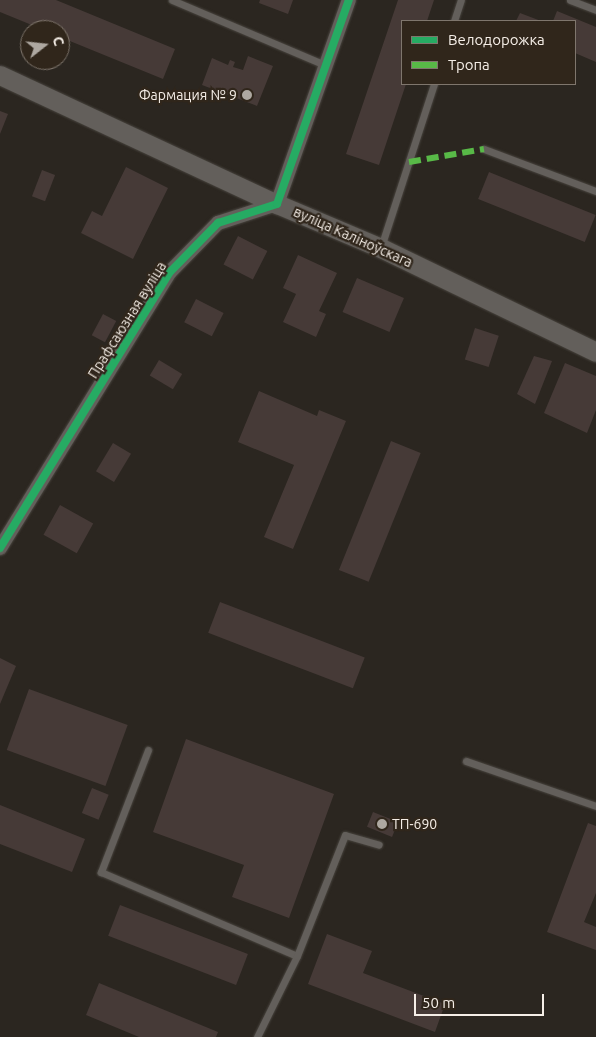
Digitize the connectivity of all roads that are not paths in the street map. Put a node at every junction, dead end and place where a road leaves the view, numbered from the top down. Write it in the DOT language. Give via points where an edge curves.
graph roads {
  1 [pos="172,0"];
  2 [pos="349,0"];
  3 [pos="461,0"];
  4 [pos="570,0"];
  5 [pos="596,10"];
  6 [pos="454,20"];
  7 [pos="325,65"];
  8 [pos="0,75"];
  9 [pos="434,85"];
  10 [pos="484,149"];
  11 [pos="596,191"];
  12 [pos="276,204"];
  13 [pos="381,248"];
  14 [pos="596,352"];
  15 [pos="0,548"];
  16 [pos="148,750"];
  17 [pos="466,761"];
  18 [pos="596,806"];
  19 [pos="379,845"];
  20 [pos="297,956"];
  21 [pos="257,1037"];
  1 -- 7 [label="lane"];
  2 -- 7 [label="street"];
  3 -- 6 [label="lane"];
  4 -- 5 [label="lane"];
  7 -- 12 [label="street"];
  8 -- 12 [label="main road, вуліца Каліноўскага"];
  9 -- 13 [label="lane"];
  10 -- 11 [label="lane"];
  12 -- 13 [label="main road, вуліца Каліноўскага"];
  12 -- 15 [label="street, Прафсаюзная вуліца" via="218,223 170,272"];
  13 -- 14 [label="main road, вуліца Каліноўскага"];
  16 -- 20 [label="lane" via="101,872"];
  17 -- 18 [label="lane"];
  19 -- 20 [label="lane" via="345,835"];
  20 -- 21 [label="lane"];
}
